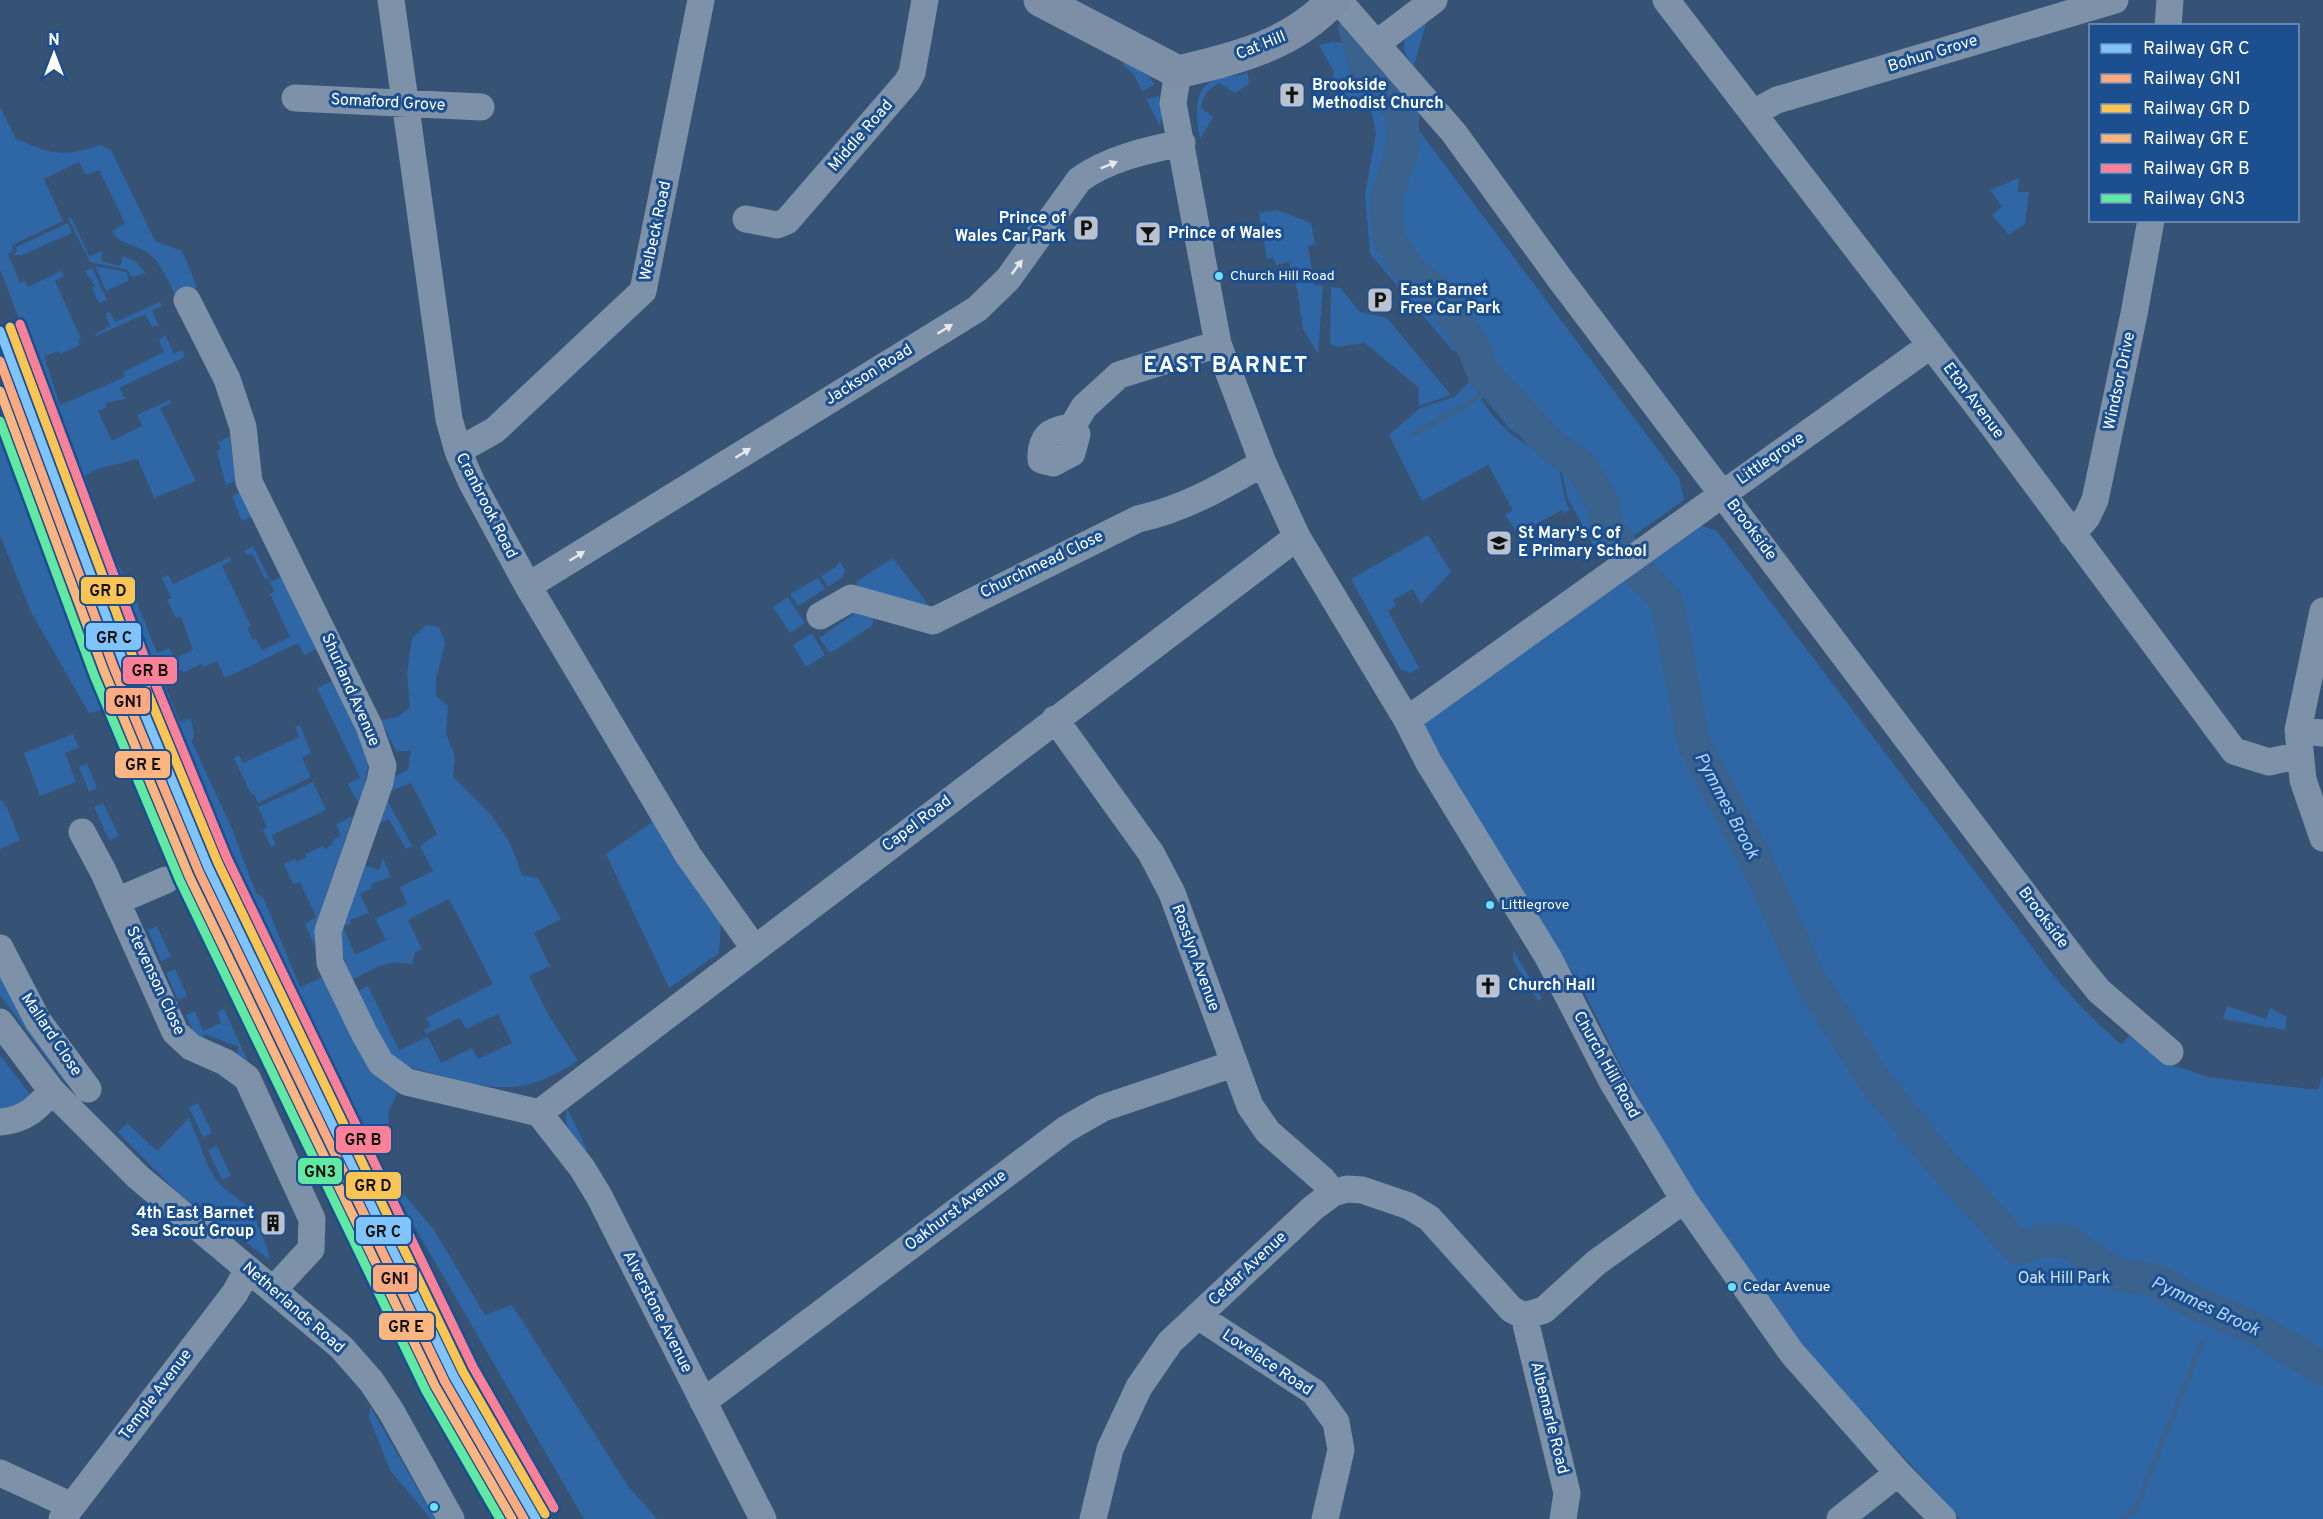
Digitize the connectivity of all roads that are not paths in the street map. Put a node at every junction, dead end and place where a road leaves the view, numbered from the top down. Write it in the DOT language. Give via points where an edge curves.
graph roads {
  1 [pos="391,0"];
  2 [pos="701,0"];
  3 [pos="925,0"];
  4 [pos="1434,0"];
  5 [pos="1666,0"];
  6 [pos="2115,0"];
  7 [pos="2170,0"];
  8 [pos="1050,2"];
  9 [pos="1352,18"];
  10 [pos="2168,24"];
  11 [pos="1178,72"];
  12 [pos="295,98"];
  13 [pos="404,104"];
  14 [pos="482,107"];
  15 [pos="1753,113"];
  16 [pos="1182,143"];
  17 [pos="746,219"];
  18 [pos="2151,222"];
  19 [pos="187,300"];
  20 [pos="1218,344"];
  21 [pos="1931,345"];
  22 [pos="1072,428"];
  23 [pos="458,451"];
  24 [pos="1263,463"];
  25 [pos="1723,493"];
  26 [pos="2072,534"];
  27 [pos="1298,537"];
  28 [pos="528,586"];
  29 [pos="2323,611"];
  30 [pos="820,616"];
  31 [pos="1055,719"];
  32 [pos="1407,720"];
  33 [pos="2307,739"];
  34 [pos="82,832"];
  35 [pos="2323,838"];
  36 [pos="166,880"];
  37 [pos="117,902"];
  38 [pos="0,948"];
  39 [pos="754,948"];
  40 [pos="0,1022"];
  41 [pos="2170,1052"];
  42 [pos="1233,1064"];
  43 [pos="88,1089"];
  44 [pos="52,1090"];
  45 [pos="539,1113"];
  46 [pos="0,1122"];
  47 [pos="1333,1193"];
  48 [pos="1684,1200"];
  49 [pos="248,1269"];
  50 [pos="273,1290"];
  51 [pos="1198,1317"];
  52 [pos="1524,1317"];
  53 [pos="703,1401"];
  54 [pos="0,1473"];
  55 [pos="1898,1473"];
  56 [pos="67,1513"];
  57 [pos="451,1519"];
  58 [pos="763,1519"];
  59 [pos="1093,1519"];
  60 [pos="1325,1519"];
  61 [pos="1563,1519"];
  62 [pos="1840,1519"];
  63 [pos="1943,1519"];
  1 -- 13 [label="street, Cranbrook Road"];
  2 -- 23 [label="street, Welbeck Road" via="643,291 495,430"];
  3 -- 17 [label="street, Middle Road" via="907,82 787,220 777,225"];
  4 -- 9 [label="street"];
  5 -- 15 [label="street, Eton Avenue"];
  6 -- 15 [label="street, Bohun Grove" via="1777,100"];
  7 -- 10 [label="street"];
  8 -- 11 [label="main road"];
  9 -- 11 [label="main road, Cat Hill" via="1304,28 1263,48"];
  9 -- 25 [label="street, Brookside" via="1454,133"];
  11 -- 16 [label="street, Church Hill Road" via="1173,103"];
  12 -- 13 [label="street, Somaford Grove"];
  13 -- 14 [label="street, Somaford Grove"];
  13 -- 23 [label="street, Cranbrook Road" via="449,419"];
  15 -- 21 [label="street, Eton Avenue"];
  16 -- 20 [label="street, Church Hill Road"];
  28 -- 16 [label="street, Jackson Road, one-way" via="977,309 1008,279 1079,180 1089,173 1145,150"];
  18 -- 26 [label="street, Windsor Drive" via="2095,500 2088,517"];
  19 -- 45 [label="street, Shurland Avenue" via="227,379 243,427 249,482 393,767 380,782 328,931 330,963 381,1063 407,1082"];
  20 -- 22 [label="street" via="1119,375 1084,407"];
  20 -- 24 [label="street, Church Hill Road"];
  21 -- 25 [label="street, Littlegrove"];
  21 -- 26 [label="street, Eton Avenue"];
  23 -- 28 [label="street, Cranbrook Road"];
  24 -- 27 [label="street, Church Hill Road"];
  24 -- 30 [label="street, Churchmead Close" via="1208,495 1138,519 933,621 851,598"];
  25 -- 32 [label="street, Littlegrove"];
  25 -- 41 [label="street, Brookside" via="2091,982"];
  26 -- 33 [label="street, Eton Avenue" via="2234,751 2269,762"];
  27 -- 31 [label="street, Capel Road"];
  27 -- 32 [label="street, Church Hill Road"];
  28 -- 39 [label="street, Cranbrook Road" via="688,855"];
  29 -- 33 [label="street"];
  31 -- 39 [label="street, Capel Road"];
  31 -- 42 [label="street, Rosslyn Avenue" via="1151,853 1167,884"];
  32 -- 48 [label="street, Church Hill Road" via="1429,763 1548,957 1613,1083"];
  33 -- 35 [label="street" via="2303,780"];
  34 -- 37 [label="street, Stevenson Close"];
  36 -- 37 [label="street"];
  37 -- 50 [label="street, Stevenson Close" via="181,1040 247,1078 312,1219 311,1249"];
  38 -- 43 [label="street, Mallard Close" via="38,1021"];
  39 -- 45 [label="street, Capel Road"];
  40 -- 44 [label="street, Netherlands Road"];
  42 -- 47 [label="street, Rosslyn Avenue" via="1250,1106 1268,1132"];
  42 -- 53 [label="street, Oakhurst Avenue" via="1103,1108 1066,1129"];
  44 -- 46 [label="street" via="31,1114"];
  44 -- 49 [label="street, Netherlands Road" via="138,1177"];
  45 -- 53 [label="street, Alverstone Avenue" via="599,1196"];
  47 -- 51 [label="street, Cedar Avenue"];
  47 -- 52 [label="street" via="1362,1190 1409,1206 1429,1218 1511,1309"];
  48 -- 52 [label="street" via="1597,1262 1544,1310"];
  48 -- 55 [label="street, Church Hill Road" via="1792,1353"];
  49 -- 50 [label="street, Netherlands Road"];
  49 -- 56 [label="street, Temple Avenue" via="235,1293"];
  50 -- 57 [label="street, Netherlands Road" via="341,1347 371,1381"];
  51 -- 59 [label="street, Cedar Avenue" via="1170,1342 1139,1387 1110,1449"];
  51 -- 60 [label="street, Lovelace Road" via="1314,1392 1336,1422 1341,1450"];
  52 -- 61 [label="street, Albemarle Road" via="1567,1493"];
  53 -- 58 [label="street, Alverstone Avenue"];
  54 -- 56 [label="street"];
  55 -- 62 [label="street"];
  55 -- 63 [label="street, Church Hill Road"];
}
